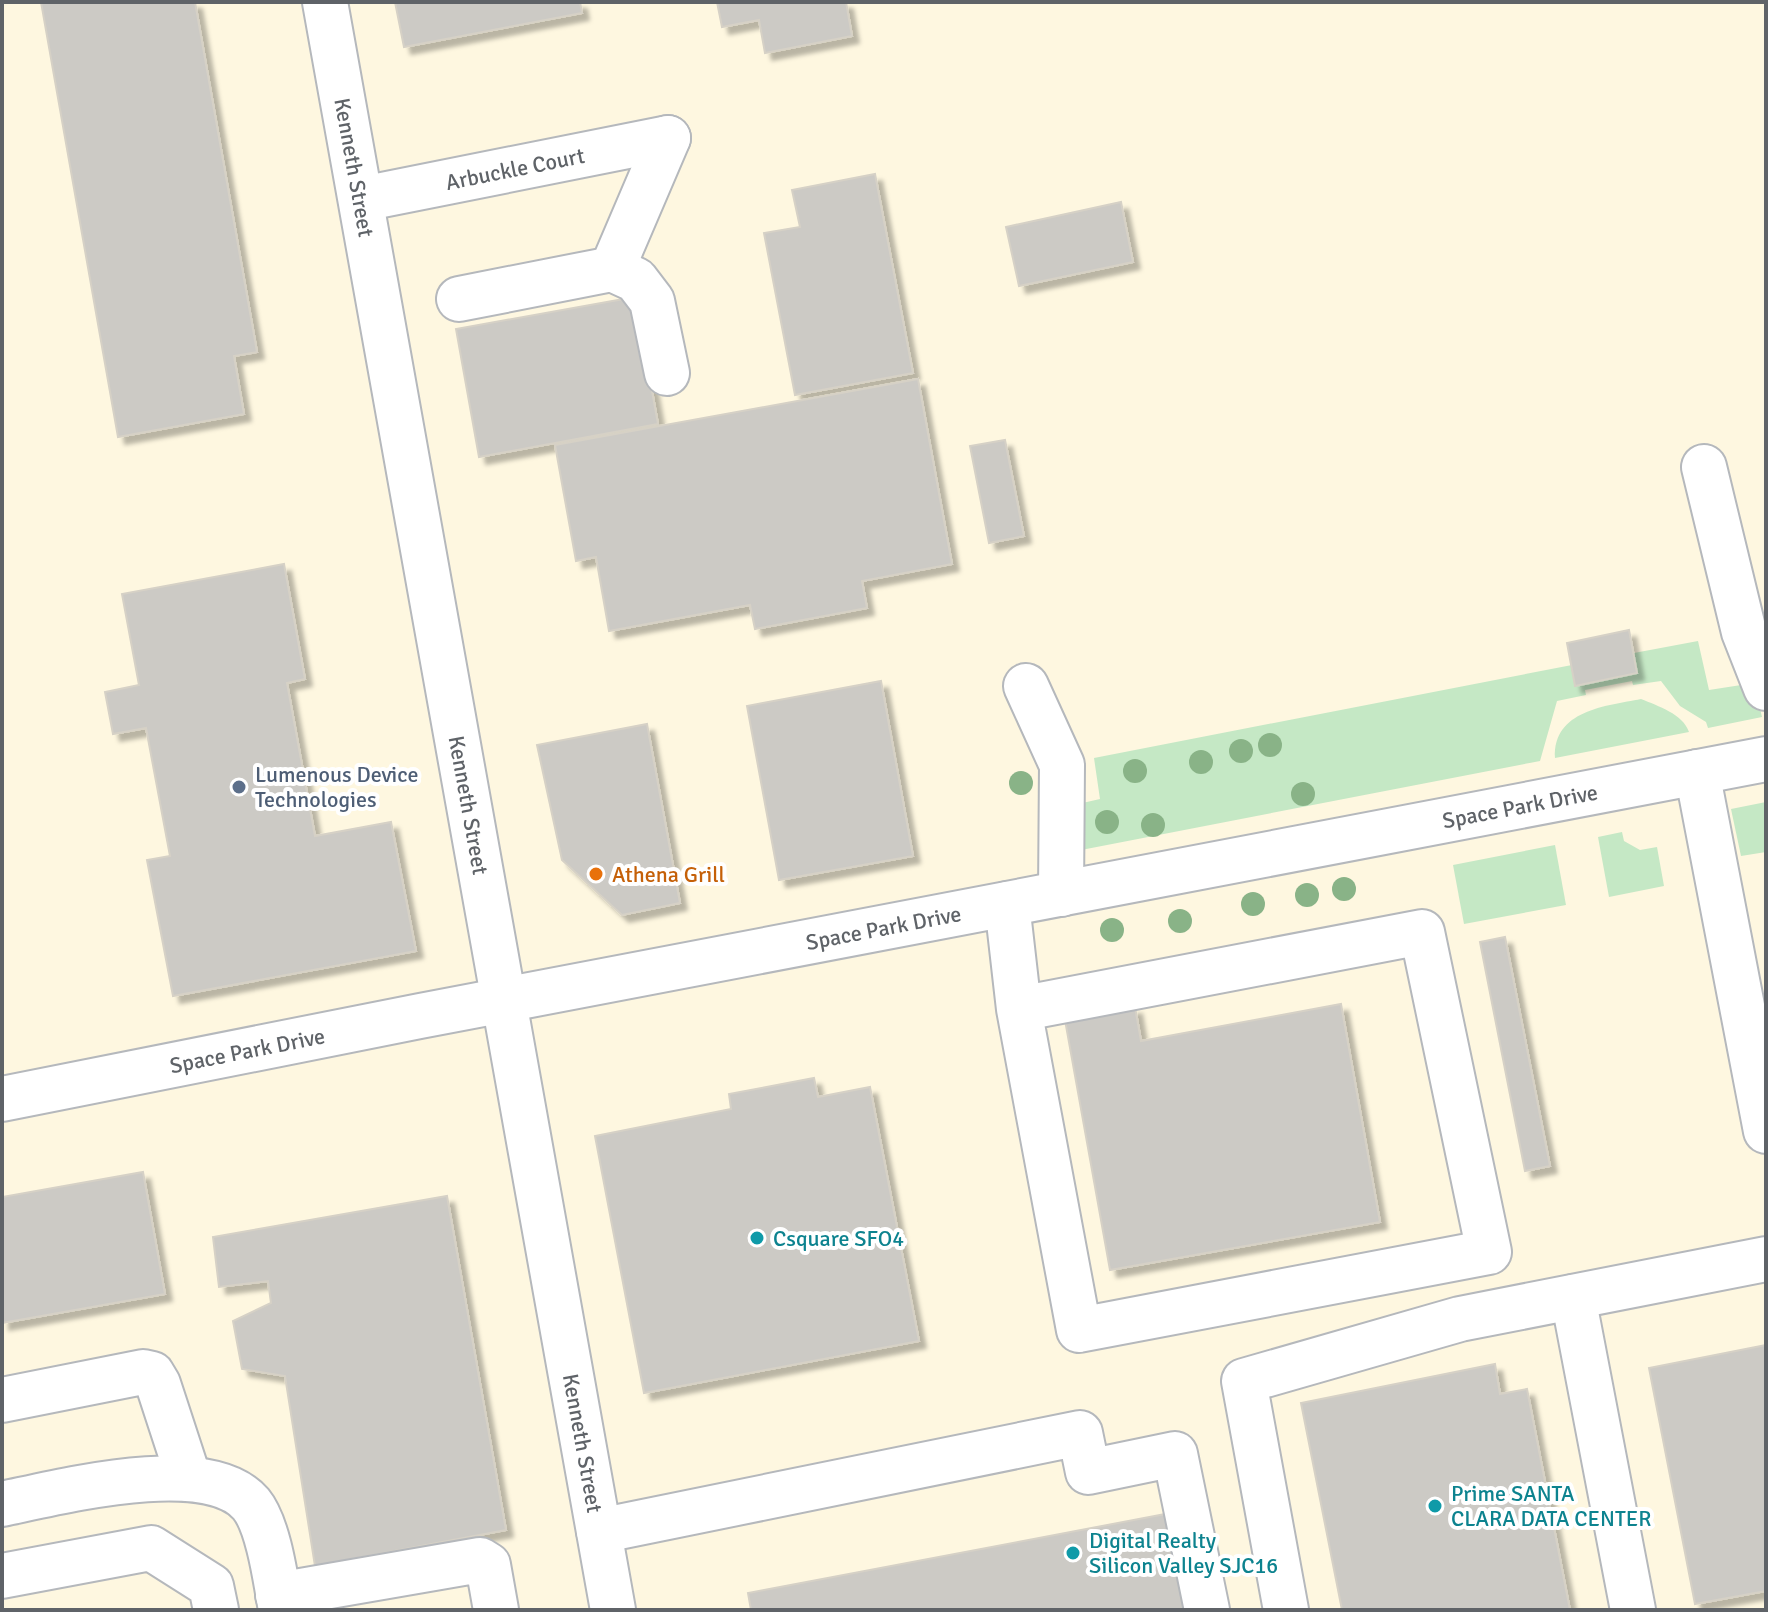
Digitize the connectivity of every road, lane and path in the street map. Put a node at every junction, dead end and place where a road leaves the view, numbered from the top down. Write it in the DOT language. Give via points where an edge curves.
graph roads {
  1 [pos="325,2"];
  2 [pos="362,199"];
  3 [pos="612,269"];
  4 [pos="459,299"];
  5 [pos="667,373"];
  6 [pos="1704,467"];
  7 [pos="1026,686"];
  8 [pos="1766,688"];
  9 [pos="1766,759"];
  10 [pos="1697,772"];
  11 [pos="1061,894"];
  12 [pos="1007,904"];
  13 [pos="503,1001"];
  14 [pos="1019,1009"];
  15 [pos="2,1099"];
  16 [pos="1766,1131"];
  17 [pos="1766,1259"];
  18 [pos="1573,1297"];
  19 [pos="2,1400"];
  20 [pos="189,1479"];
  21 [pos="2,1504"];
  22 [pos="599,1531"];
  23 [pos="2,1576"];
  24 [pos="280,1603"];
  25 [pos="216,1610"];
  26 [pos="496,1610"];
  27 [pos="613,1610"];
  28 [pos="1207,1610"];
  29 [pos="1286,1610"];
  30 [pos="1633,1610"];
  1 -- 2 [label="street, Kenneth Street"];
  2 -- 3 [label="street, Arbuckle Court" via="668,138"];
  2 -- 13 [label="street, Kenneth Street"];
  3 -- 4 [label="street"];
  3 -- 5 [label="street" via="636,280 652,301"];
  6 -- 8 [label="street" via="1744,632"];
  7 -- 11 [label="street" via="1062,765"];
  9 -- 10 [label="street, Space Park Drive"];
  10 -- 11 [label="street, Space Park Drive"];
  10 -- 16 [label="street"];
  11 -- 12 [label="street, Space Park Drive"];
  12 -- 13 [label="street, Space Park Drive"];
  12 -- 14 [label="street"];
  13 -- 15 [label="street, Space Park Drive"];
  13 -- 22 [label="street, Kenneth Street"];
  14 -- 14 [label="street" via="1079,1330 1489,1252 1422,932"];
  17 -- 18 [label="street"];
  18 -- 29 [label="street" via="1460,1319 1244,1381"];
  18 -- 30 [label="street"];
  19 -- 20 [label="street" via="152,1374"];
  20 -- 21 [label="street" via="151,1479"];
  20 -- 24 [label="street" via="233,1490 252,1505 268,1542"];
  22 -- 27 [label="street, Kenneth Street"];
  22 -- 28 [label="street" via="1080,1433 1088,1472 1175,1454"];
  23 -- 25 [label="street" via="151,1548 211,1586"];
  24 -- 26 [label="street" via="480,1560 488,1565"];
}
